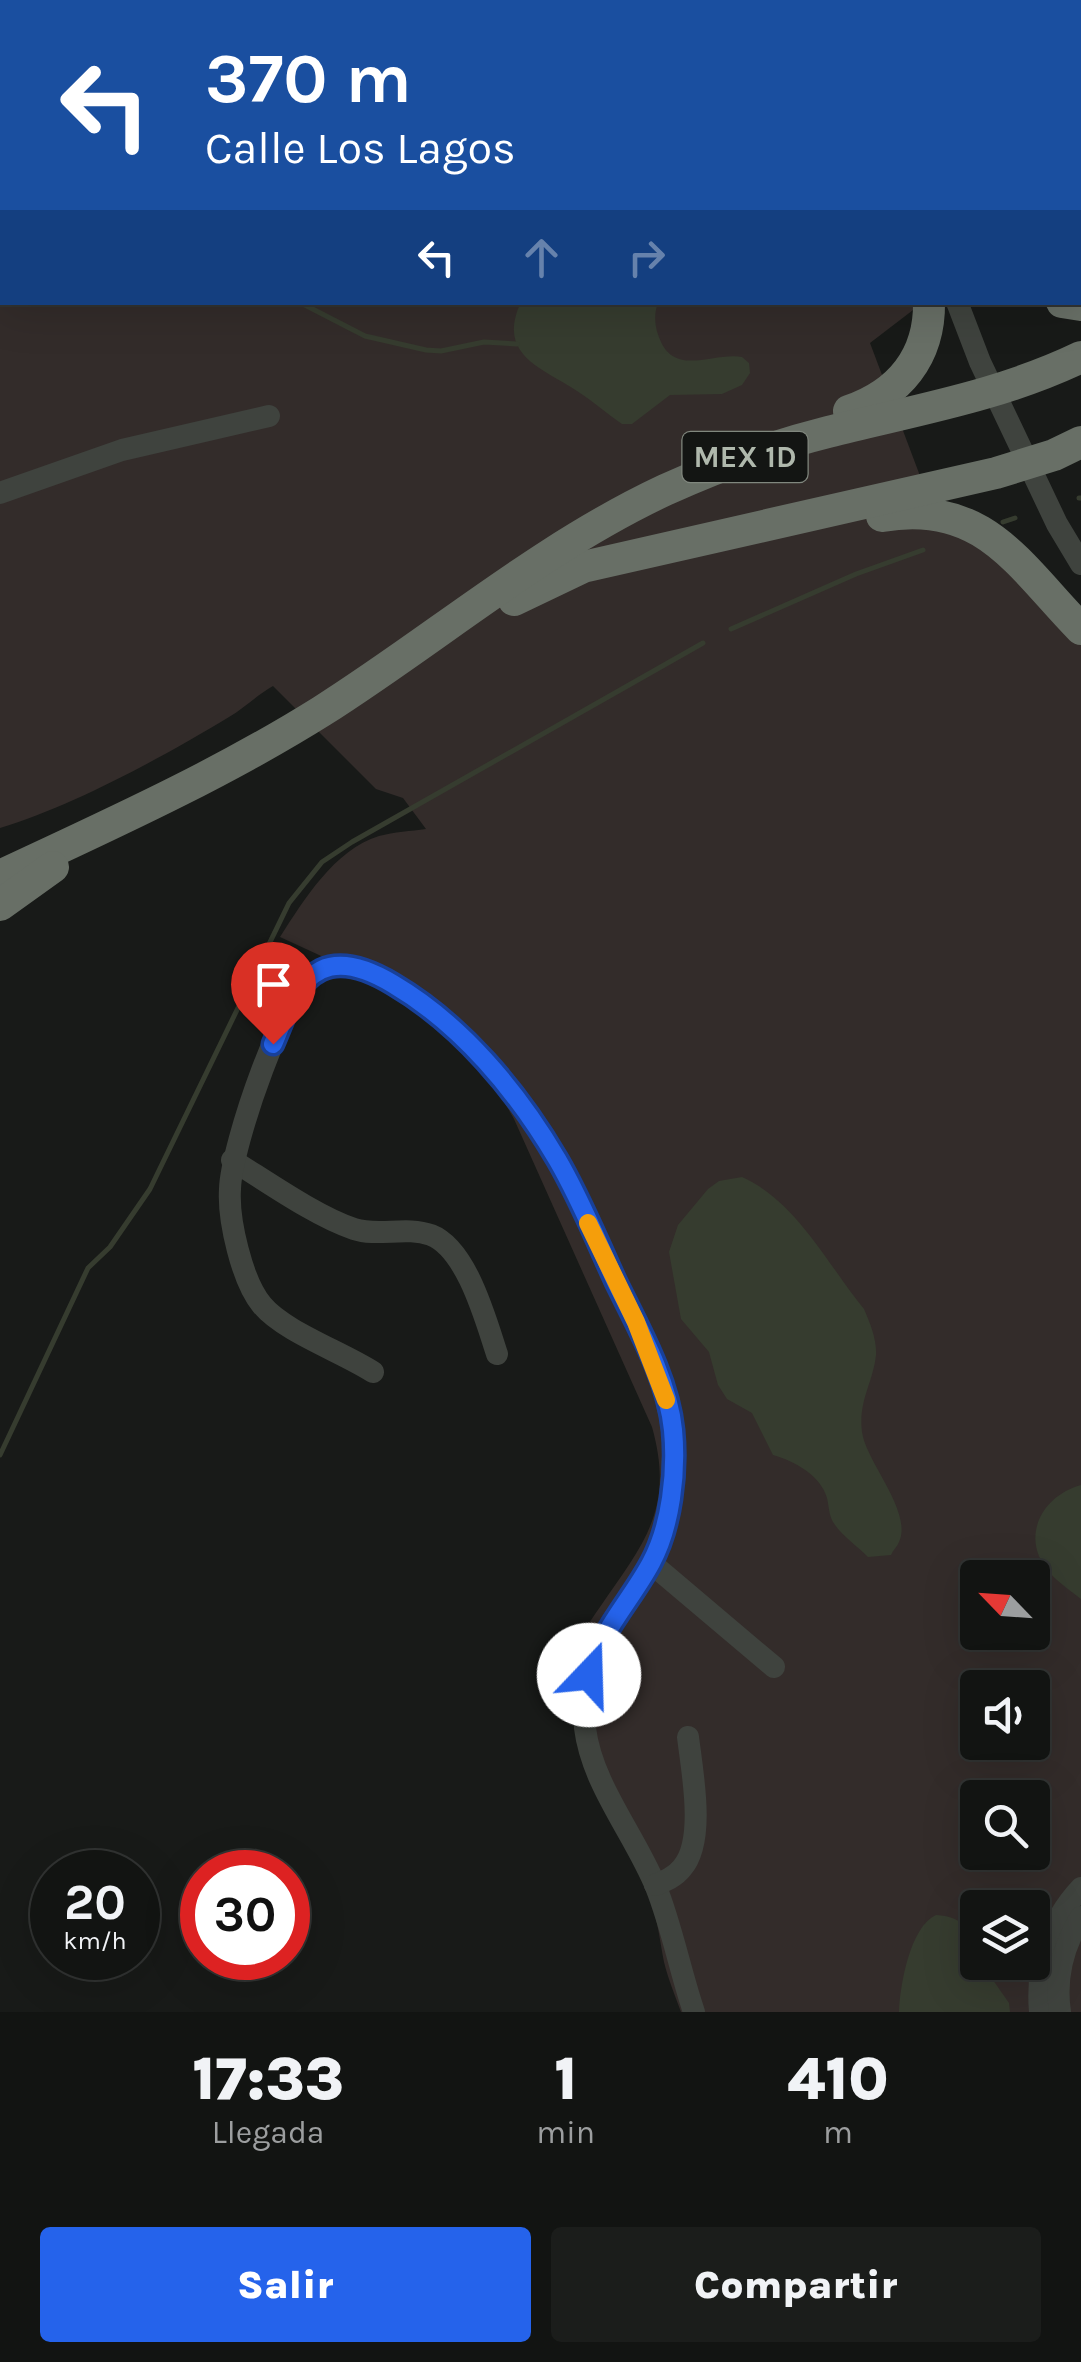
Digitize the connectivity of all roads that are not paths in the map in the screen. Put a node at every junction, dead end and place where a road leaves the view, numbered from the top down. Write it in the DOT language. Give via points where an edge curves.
graph roads {
  1 [pos="929,305"];
  2 [pos="959,305"];
  3 [pos="1081,356"];
  4 [pos="269,416"];
  5 [pos="1081,442"];
  6 [pos="0,493"];
  7 [pos="1081,564"];
  8 [pos="1081,629"];
  9 [pos="448,633"];
  10 [pos="61,862"];
  11 [pos="0,876"];
  12 [pos="0,886"];
  13 [pos="0,905"];
  14 [pos="232,1160"];
  15 [pos="497,1354"];
  16 [pos="373,1372"];
  17 [pos="651,1564"];
  18 [pos="774,1667"];
  19 [pos="688,1736"];
  20 [pos="655,1885"];
  21 [pos="1081,1888"];
  22 [pos="1081,1917"];
  23 [pos="1052,1964"];
  24 [pos="694,2012"];
  25 [pos="1040,2012"];
  26 [pos="1060,2012"];
  1 -- 9 [label="highway" via="916,356 888,394 700,460 612,502 538,548"];
  2 -- 7 [label="street" via="980,362"];
  3 -- 9 [label="highway, MEX 1D" via="1019,384 796,440 706,472 579,536"];
  4 -- 6 [label="street" via="122,450"];
  5 -- 9 [label="highway, MEX 1D" via="1030,464 956,483 583,568"];
  8 -- 9 [label="highway" via="992,538 944,517 902,514 606,575"];
  9 -- 10 [label="highway, MEX 1D" via="244,773"];
  9 -- 11 [label="highway, MEX 1D" via="237,761"];
  10 -- 12 [label="highway, MEX 1D"];
  10 -- 13 [label="highway"];
  14 -- 15 [label="street" via="354,1230 431,1235 460,1262"];
  14 -- 16 [label="street" via="229,1194 242,1267 261,1304"];
  14 -- 17 [label="street" via="292,1003 305,981 324,968 376,974 416,997 482,1056 557,1159 659,1378 673,1450 668,1516"];
  17 -- 18 [label="street"];
  17 -- 20 [label="street" via="594,1654 584,1696 586,1733 604,1785"];
  19 -- 20 [label="street" via="695,1807 691,1851 680,1871"];
  20 -- 24 [label="street"];
  21 -- 23 [label="street" via="1055,1922"];
  22 -- 23 [label="street"];
  23 -- 25 [label="street"];
  23 -- 26 [label="street"];
}
